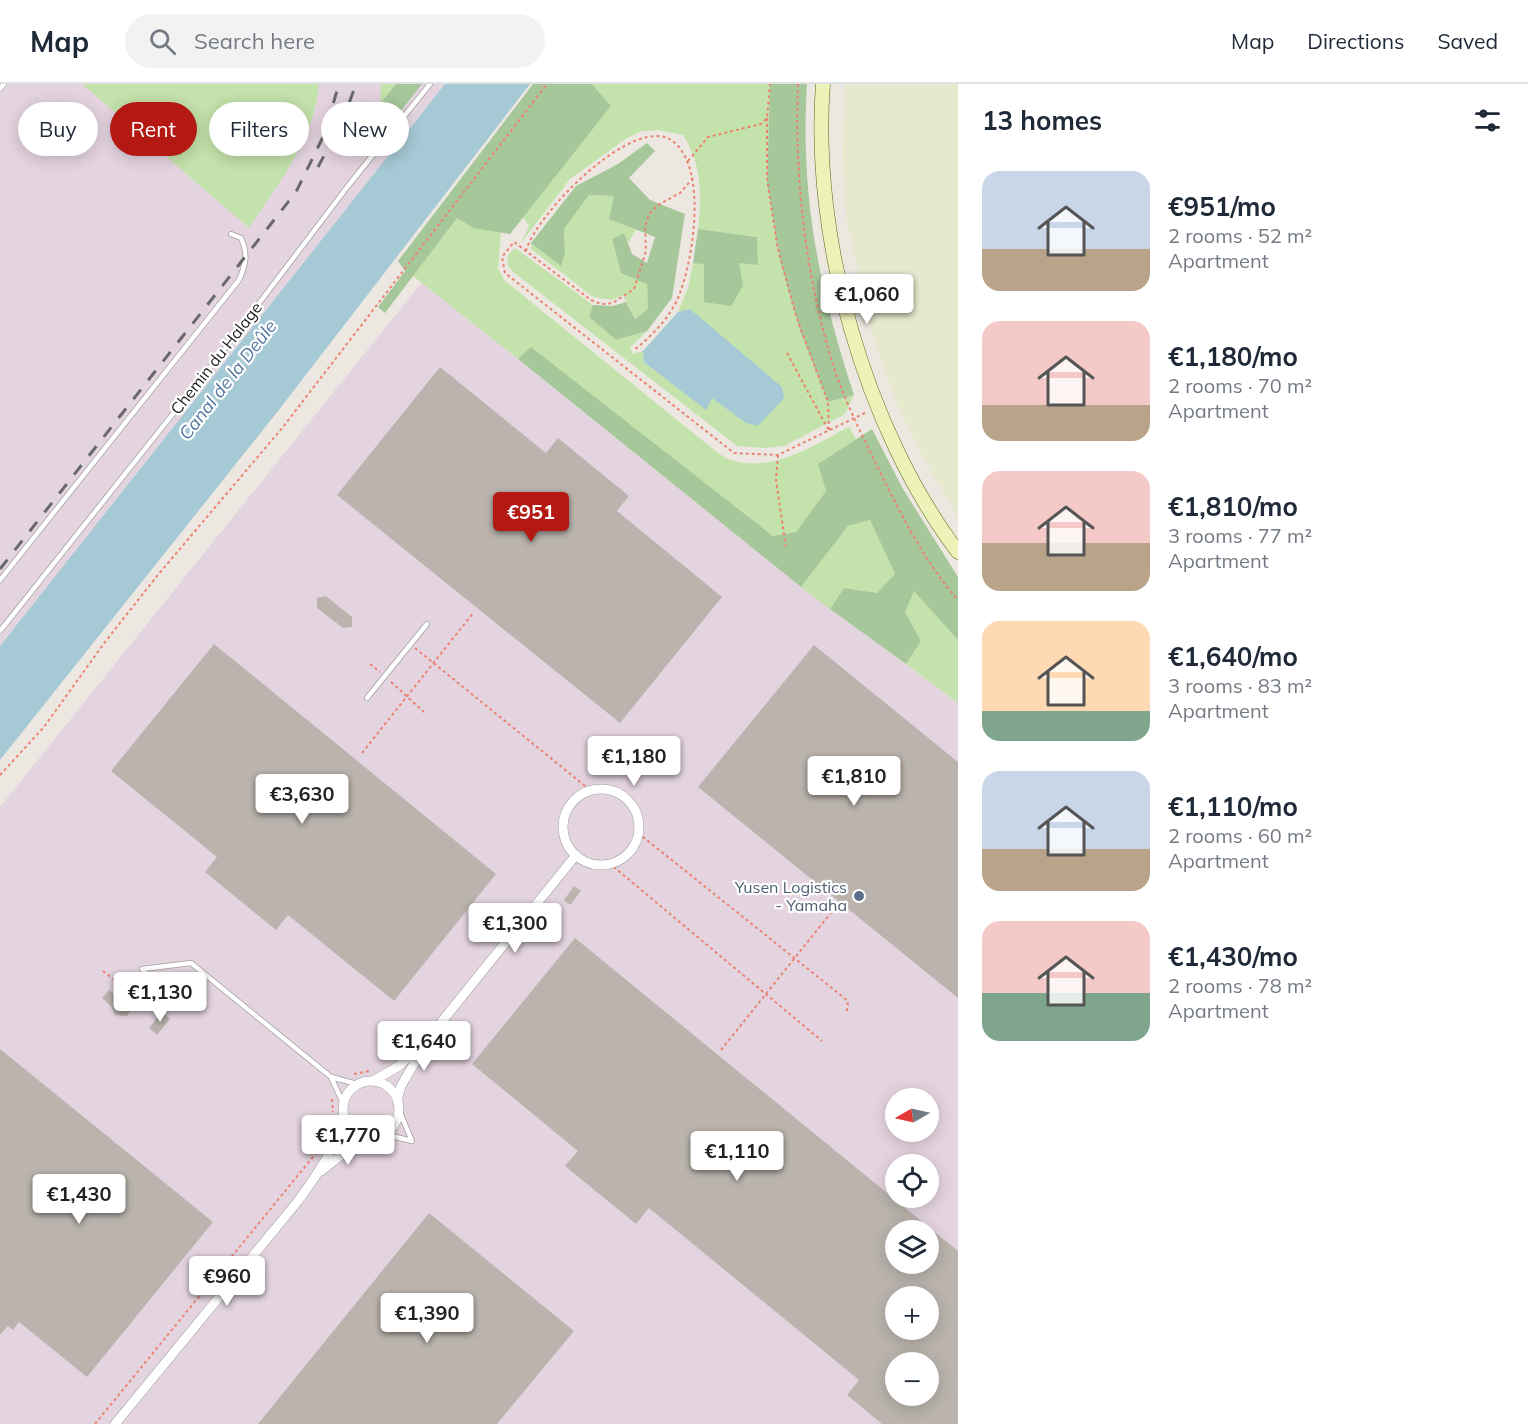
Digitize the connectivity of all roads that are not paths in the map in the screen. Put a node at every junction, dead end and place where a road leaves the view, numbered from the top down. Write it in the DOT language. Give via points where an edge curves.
graph roads {
  1 [pos="4,84"];
  2 [pos="430,84"];
  3 [pos="823,84"];
  4 [pos="0,89"];
  5 [pos="231,234"];
  6 [pos="958,552"];
  7 [pos="0,580"];
  8 [pos="427,624"];
  9 [pos="0,631"];
  10 [pos="367,698"];
  11 [pos="576,855"];
  12 [pos="203,973"];
  13 [pos="431,1035"];
  14 [pos="374,1076"];
  15 [pos="331,1077"];
  16 [pos="357,1084"];
  17 [pos="398,1100"];
  18 [pos="343,1104"];
  19 [pos="399,1110"];
  20 [pos="343,1116"];
  21 [pos="384,1134"];
  22 [pos="364,1137"];
  23 [pos="317,1174"];
  24 [pos="115,1424"];
  1 -- 4 [label="lane"];
  2 -- 9 [label="lane, Chemin du Halage"];
  3 -- 6 [label="main road" via="828,223 856,345 878,407 906,465"];
  5 -- 7 [label="lane" via="241,238 245,246 245,267 239,280"];
  8 -- 10 [label="lane"];
  11 -- 11 [label="street" via="566,840 564,816 577,797 602,788 624,796 638,818 638,833 630,850 609,863 595,864"];
  11 -- 13 [label="street"];
  12 -- 12 [label="lane" via="191,963 142,969 154,990 152,1008 183,980"];
  12 -- 15 [label="lane"];
  13 -- 14 [label="street" via="399,1066"];
  13 -- 17 [label="street" via="401,1086"];
  14 -- 16 [label="street"];
  14 -- 17 [label="street"];
  15 -- 16 [label="lane"];
  15 -- 18 [label="lane"];
  16 -- 18 [label="street" via="348,1091"];
  17 -- 19 [label="street"];
  18 -- 20 [label="street"];
  19 -- 21 [label="street" via="393,1126"];
  19 -- 21 [label="lane" via="412,1141"];
  20 -- 22 [label="street" via="350,1128"];
  20 -- 23 [label="street" via="339,1135"];
  21 -- 22 [label="street"];
  22 -- 23 [label="street"];
  23 -- 24 [label="street"];
}
